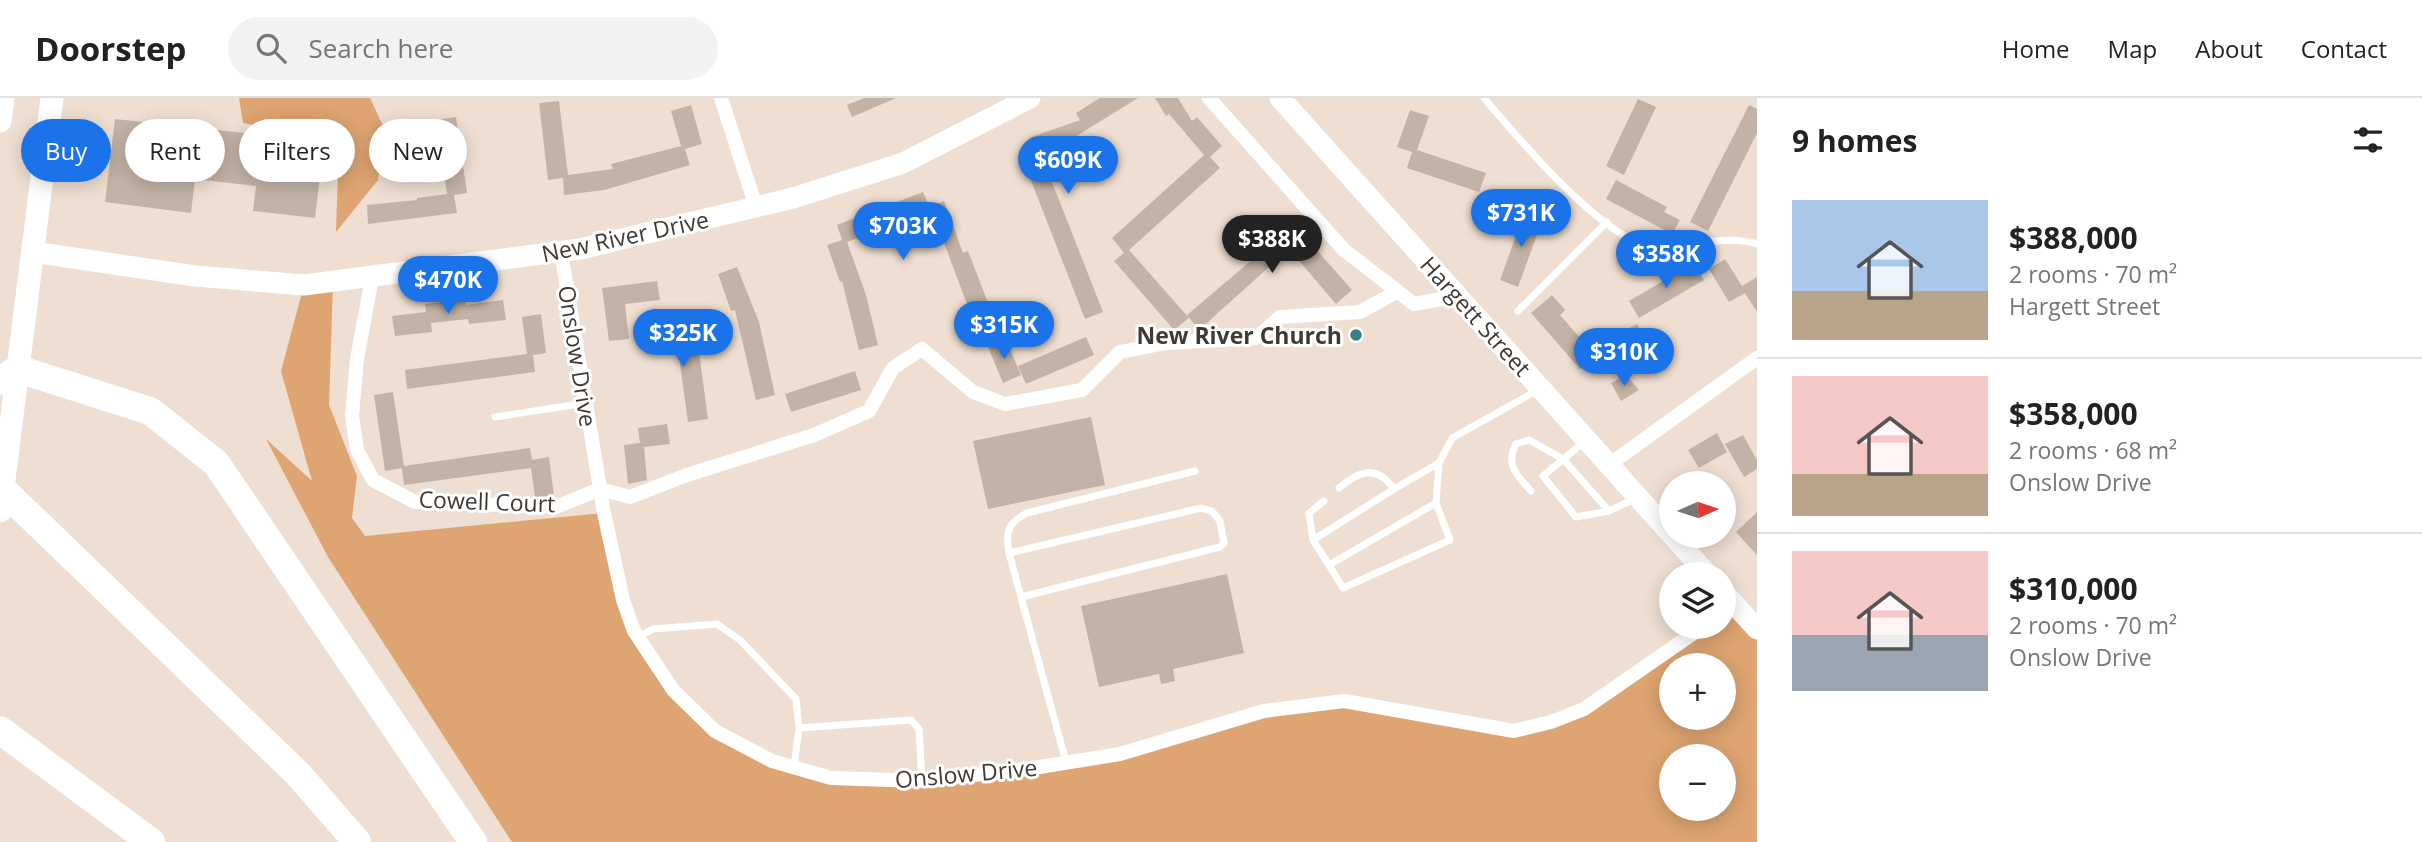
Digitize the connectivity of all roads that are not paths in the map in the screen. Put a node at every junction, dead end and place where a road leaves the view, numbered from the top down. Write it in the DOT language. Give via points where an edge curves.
graph roads {
  1 [pos="3,98"];
  2 [pos="52,98"];
  3 [pos="721,98"];
  4 [pos="1030,98"];
  5 [pos="1209,98"];
  6 [pos="1280,98"];
  7 [pos="1485,98"];
  8 [pos="0,121"];
  9 [pos="756,207"];
  10 [pos="1607,222"];
  11 [pos="1757,244"];
  12 [pos="33,252"];
  13 [pos="561,252"];
  14 [pos="372,278"];
  15 [pos="1398,291"];
  16 [pos="1458,296"];
  17 [pos="1518,311"];
  18 [pos="1757,358"];
  19 [pos="9,375"];
  20 [pos="1541,388"];
  21 [pos="586,403"];
  22 [pos="495,417"];
  23 [pos="1588,440"];
  24 [pos="1563,459"];
  25 [pos="1439,463"];
  26 [pos="1610,464"];
  27 [pos="1195,471"];
  28 [pos="0,487"];
  29 [pos="1339,488"];
  30 [pos="600,489"];
  31 [pos="1394,489"];
  32 [pos="1531,491"];
  33 [pos="1638,496"];
  34 [pos="1324,501"];
  35 [pos="1436,503"];
  36 [pos="0,511"];
  37 [pos="1609,511"];
  38 [pos="1659,520"];
  39 [pos="1312,540"];
  40 [pos="1684,548"];
  41 [pos="1009,552"];
  42 [pos="1696,562"];
  43 [pos="1329,565"];
  44 [pos="1021,597"];
  45 [pos="1736,612"];
  46 [pos="1757,629"];
  47 [pos="638,637"];
  48 [pos="1685,639"];
  49 [pos="799,728"];
  50 [pos="7,735"];
  51 [pos="1066,763"];
  52 [pos="794,767"];
  53 [pos="922,780"];
  54 [pos="151,842"];
  55 [pos="357,842"];
  56 [pos="473,842"];
  1 -- 8 [label="main road"];
  2 -- 12 [label="main road"];
  3 -- 9 [label="street"];
  4 -- 9 [label="street, New River Drive" via="903,163"];
  5 -- 15 [label="street" via="1344,250"];
  6 -- 16 [label="street, Hargett Street"];
  7 -- 10 [label="lane" via="1563,184"];
  9 -- 13 [label="street, New River Drive"];
  10 -- 11 [label="lane" via="1646,245 1710,240"];
  10 -- 17 [label="lane"];
  12 -- 14 [label="street, New River Drive" via="195,276 304,285"];
  12 -- 19 [label="main road"];
  13 -- 14 [label="street, New River Drive"];
  13 -- 21 [label="street, Onslow Drive"];
  14 -- 30 [label="street, Cowell Court" via="352,416 357,450 373,480 415,502 448,505 556,507"];
  15 -- 16 [label="street" via="1414,304"];
  15 -- 30 [label="street" via="1360,312 1280,317 1256,338 1166,342 1120,352 1082,390 1005,404 973,392 922,349 893,368 869,411 630,497"];
  16 -- 20 [label="street, Hargett Street"];
  18 -- 26 [label="street"];
  19 -- 36 [label="main road"];
  19 -- 56 [label="highway" via="150,411 216,463"];
  20 -- 23 [label="street, Hargett Street"];
  20 -- 25 [label="lane" via="1452,438"];
  21 -- 22 [label="lane"];
  21 -- 30 [label="street, Onslow Drive"];
  23 -- 24 [label="lane"];
  23 -- 26 [label="street, Hargett Street"];
  24 -- 32 [label="lane" via="1530,440 1516,444 1511,468"];
  24 -- 37 [label="lane"];
  24 -- 37 [label="lane" via="1544,476 1576,517"];
  25 -- 31 [label="lane"];
  25 -- 35 [label="lane"];
  26 -- 33 [label="street, Hargett Street"];
  27 -- 41 [label="lane" via="1027,513 1008,529"];
  28 -- 55 [label="highway" via="299,775"];
  29 -- 31 [label="lane" via="1353,476 1375,472 1385,476"];
  30 -- 47 [label="street, Onslow Drive" via="623,600"];
  31 -- 39 [label="lane"];
  33 -- 37 [label="lane"];
  33 -- 38 [label="street, Hargett Street"];
  34 -- 39 [label="lane" via="1309,513"];
  35 -- 43 [label="lane"];
  35 -- 43 [label="lane" via="1450,540 1343,588"];
  39 -- 43 [label="lane"];
  40 -- 42 [label="street, Hargett Street"];
  41 -- 44 [label="lane"];
  41 -- 44 [label="lane" via="1201,508 1212,511 1223,533 1220,547"];
  44 -- 51 [label="lane"];
  45 -- 46 [label="street"];
  47 -- 49 [label="lane" via="653,629 716,624 740,640 796,699"];
  47 -- 52 [label="street, Onslow Drive" via="673,690 715,731 772,761"];
  48 -- 51 [label="street, Onslow Drive" via="1584,709 1514,731 1345,701 1264,711 1120,754"];
  49 -- 52 [label="lane"];
  49 -- 53 [label="lane" via="911,720 919,729"];
  50 -- 54 [label="highway"];
  51 -- 53 [label="street, Onslow Drive"];
  52 -- 53 [label="street, Onslow Drive" via="831,778"];
}
